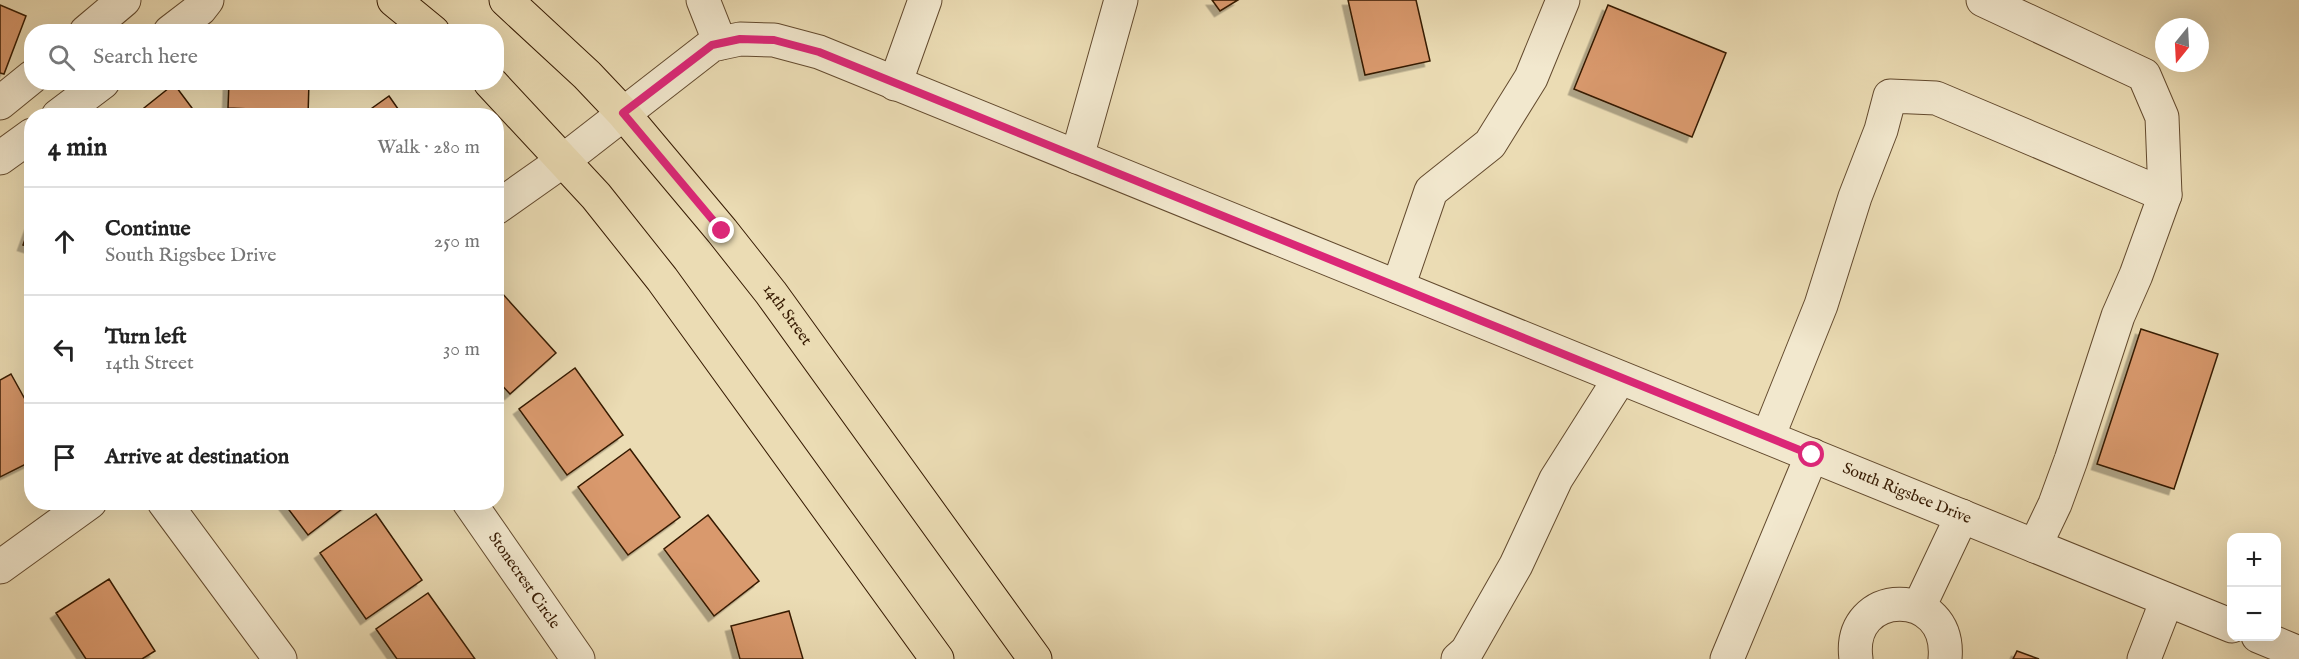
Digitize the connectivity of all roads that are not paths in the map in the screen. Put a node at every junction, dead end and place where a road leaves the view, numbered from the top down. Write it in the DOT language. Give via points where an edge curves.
graph roads {
  1 [pos="124,0"];
  2 [pos="207,0"];
  3 [pos="394,0"];
  4 [pos="506,0"];
  5 [pos="703,0"];
  6 [pos="925,0"];
  7 [pos="1121,0"];
  8 [pos="1563,0"];
  9 [pos="1983,0"];
  10 [pos="96,24"];
  11 [pos="180,24"];
  12 [pos="423,24"];
  13 [pos="720,44"];
  14 [pos="24,84"];
  15 [pos="895,84"];
  16 [pos="92,90"];
  17 [pos="498,90"];
  18 [pos="0,103"];
  19 [pos="69,108"];
  20 [pos="623,113"];
  21 [pos="24,141"];
  22 [pos="1077,157"];
  23 [pos="0,158"];
  24 [pos="564,160"];
  25 [pos="2165,195"];
  26 [pos="504,202"];
  27 [pos="1398,287"];
  28 [pos="1620,378"];
  29 [pos="1768,437"];
  30 [pos="1812,455"];
  31 [pos="79,510"];
  32 [pos="170,510"];
  33 [pos="475,510"];
  34 [pos="1962,516"];
  35 [pos="2035,546"];
  36 [pos="0,567"];
  37 [pos="2167,600"];
  38 [pos="1919,607"];
  39 [pos="2227,624"];
  40 [pos="2270,641"];
  41 [pos="2299,653"];
  42 [pos="1466,656"];
  43 [pos="280,659"];
  44 [pos="578,659"];
  45 [pos="937,659"];
  46 [pos="1035,659"];
  47 [pos="1727,659"];
  48 [pos="1856,659"];
  49 [pos="1945,659"];
  50 [pos="2144,659"];
  1 -- 10 [label="street"];
  2 -- 11 [label="street"];
  3 -- 12 [label="main road"];
  4 -- 20 [label="main road, 14th Street"];
  5 -- 13 [label="street"];
  6 -- 15 [label="street"];
  7 -- 22 [label="street"];
  8 -- 27 [label="street" via="1531,78 1490,144 1431,192"];
  9 -- 25 [label="street" via="2144,75 2162,117"];
  13 -- 15 [label="street, South Rigsbee Drive" via="740,39 774,40 819,52"];
  13 -- 20 [label="street, South Rigsbee Drive" via="712,45"];
  14 -- 18 [label="street"];
  15 -- 22 [label="street, South Rigsbee Drive"];
  16 -- 19 [label="street"];
  17 -- 24 [label="main road"];
  20 -- 24 [label="street, South Rigsbee Drive"];
  20 -- 46 [label="main road, 14th Street" via="771,293"];
  21 -- 23 [label="street"];
  22 -- 27 [label="street, South Rigsbee Drive"];
  24 -- 26 [label="street, South Rigsbee Drive"];
  24 -- 45 [label="main road" via="662,279"];
  25 -- 29 [label="street" via="1936,98 1890,96 1821,305"];
  25 -- 35 [label="street" via="2118,316 2055,504"];
  27 -- 28 [label="street, South Rigsbee Drive"];
  28 -- 29 [label="street, South Rigsbee Drive"];
  28 -- 42 [label="street" via="1556,479 1516,565"];
  29 -- 30 [label="street, South Rigsbee Drive"];
  30 -- 34 [label="street, South Rigsbee Drive"];
  30 -- 47 [label="street"];
  31 -- 36 [label="street"];
  32 -- 43 [label="street"];
  33 -- 44 [label="street, Stonecrest Circle"];
  34 -- 35 [label="street, South Rigsbee Drive"];
  34 -- 38 [label="street"];
  35 -- 37 [label="street, South Rigsbee Drive"];
  37 -- 39 [label="street, South Rigsbee Drive"];
  37 -- 50 [label="street"];
  38 -- 48 [label="street" via="1890,604 1876,610 1857,633"];
  38 -- 49 [label="street" via="1941,628 1946,643"];
  40 -- 41 [label="street"];
}
